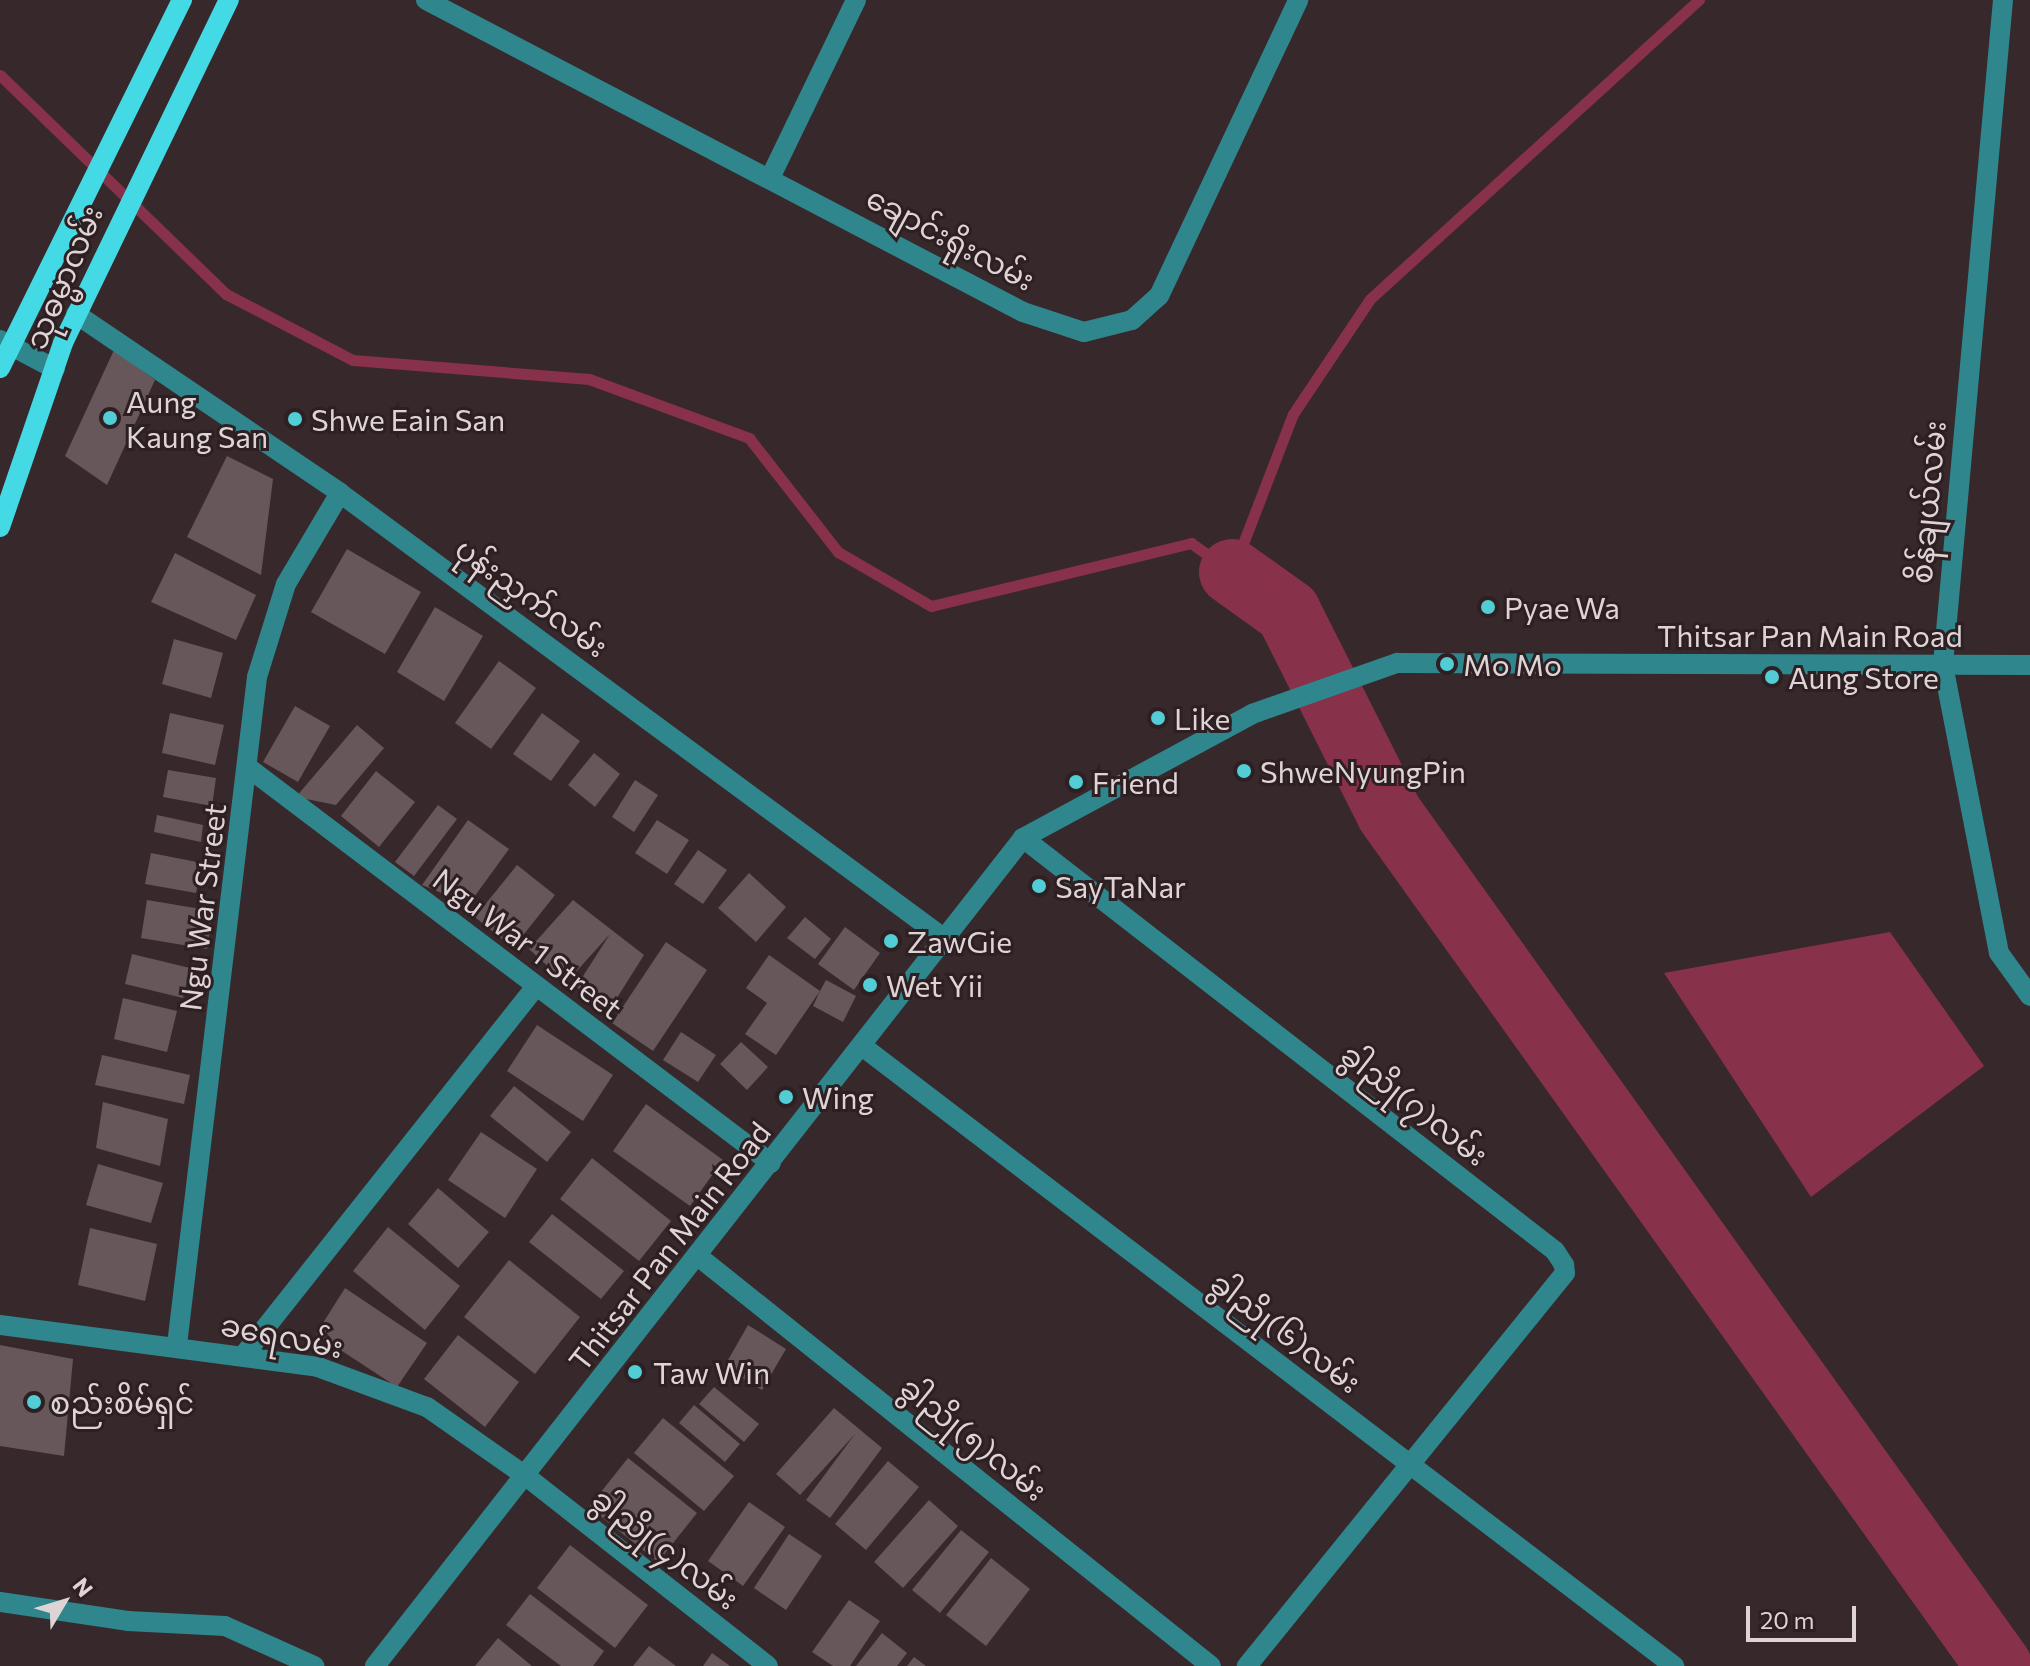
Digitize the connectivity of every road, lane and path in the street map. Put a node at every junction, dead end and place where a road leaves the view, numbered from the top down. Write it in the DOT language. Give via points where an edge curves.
graph roads {
  1 [pos="182,0"];
  2 [pos="229,0"];
  3 [pos="426,0"];
  4 [pos="856,0"];
  5 [pos="1298,0"];
  6 [pos="2003,0"];
  7 [pos="771,176"];
  8 [pos="76,314"];
  9 [pos="5,343"];
  10 [pos="0,368"];
  11 [pos="55,369"];
  12 [pos="340,493"];
  13 [pos="0,527"];
  14 [pos="1943,665"];
  15 [pos="2030,665"];
  16 [pos="250,769"];
  17 [pos="1023,838"];
  18 [pos="945,939"];
  19 [pos="535,987"];
  20 [pos="2030,996"];
  21 [pos="862,1046"];
  22 [pos="771,1163"];
  23 [pos="699,1257"];
  24 [pos="0,1325"];
  25 [pos="177,1345"];
  26 [pos="243,1356"];
  27 [pos="1409,1465"];
  28 [pos="527,1477"];
  29 [pos="0,1602"];
  30 [pos="314,1666"];
  31 [pos="375,1666"];
  32 [pos="768,1666"];
  33 [pos="1211,1666"];
  34 [pos="1247,1666"];
  35 [pos="1674,1666"];
  1 -- 9 [label="main road, သုဓမ္မာလမ်း"];
  2 -- 8 [label="main road, သုဓမ္မာလမ်း"];
  3 -- 7 [label="street, ချောင်းရိုးလမ်း"];
  4 -- 7 [label="street"];
  5 -- 7 [label="street, ချောင်းရိုးလမ်း" via="1159,296 1132,320 1084,332 1023,312"];
  6 -- 14 [label="street, စိန်ချယ်လမ်း"];
  8 -- 11 [label="main road, သုဓမ္မာလမ်း"];
  8 -- 12 [label="street, ပုန်းညှက်လမ်း"];
  9 -- 10 [label="main road, သုဓမ္မာလမ်း"];
  9 -- 11 [label="street"];
  11 -- 13 [label="main road, သုဓမ္မာလမ်း"];
  12 -- 16 [label="street, Ngu War Street" via="286,584 257,677"];
  12 -- 18 [label="street, ပုန်းညှက်လမ်း"];
  14 -- 15 [label="street, Thitsar Pan Main Road"];
  14 -- 17 [label="street, Thitsar Pan Main Road" via="1397,663 1252,714"];
  14 -- 20 [label="street, စိန်ချယ်လမ်း" via="1999,953"];
  16 -- 19 [label="street, Ngu War 1 Street"];
  16 -- 25 [label="street, Ngu War Street"];
  17 -- 18 [label="street, Thitsar Pan Main Road"];
  17 -- 27 [label="street, ခွါညို(၇)လမ်း" via="1560,1258 1565,1273"];
  18 -- 21 [label="street, Thitsar Pan Main Road"];
  19 -- 22 [label="street, Ngu War 1 Street"];
  19 -- 26 [label="street"];
  21 -- 22 [label="street, Thitsar Pan Main Road"];
  21 -- 27 [label="street, ခွါညို(၆)လမ်း"];
  22 -- 23 [label="street, Thitsar Pan Main Road"];
  23 -- 28 [label="street, Thitsar Pan Main Road"];
  23 -- 33 [label="street, ခွါညို(၅)လမ်း"];
  24 -- 25 [label="street, ခရေလမ်း"];
  25 -- 26 [label="street, ခရေလမ်း"];
  26 -- 28 [label="street, ခရေလမ်း" via="318,1367 427,1407"];
  27 -- 34 [label="street"];
  27 -- 35 [label="street, ခွါညို(၆)လမ်း"];
  28 -- 31 [label="street, Thitsar Pan Main Road"];
  28 -- 32 [label="street, ခွါညို(၄)လမ်း"];
  29 -- 30 [label="street" via="128,1621 225,1626"];
}
